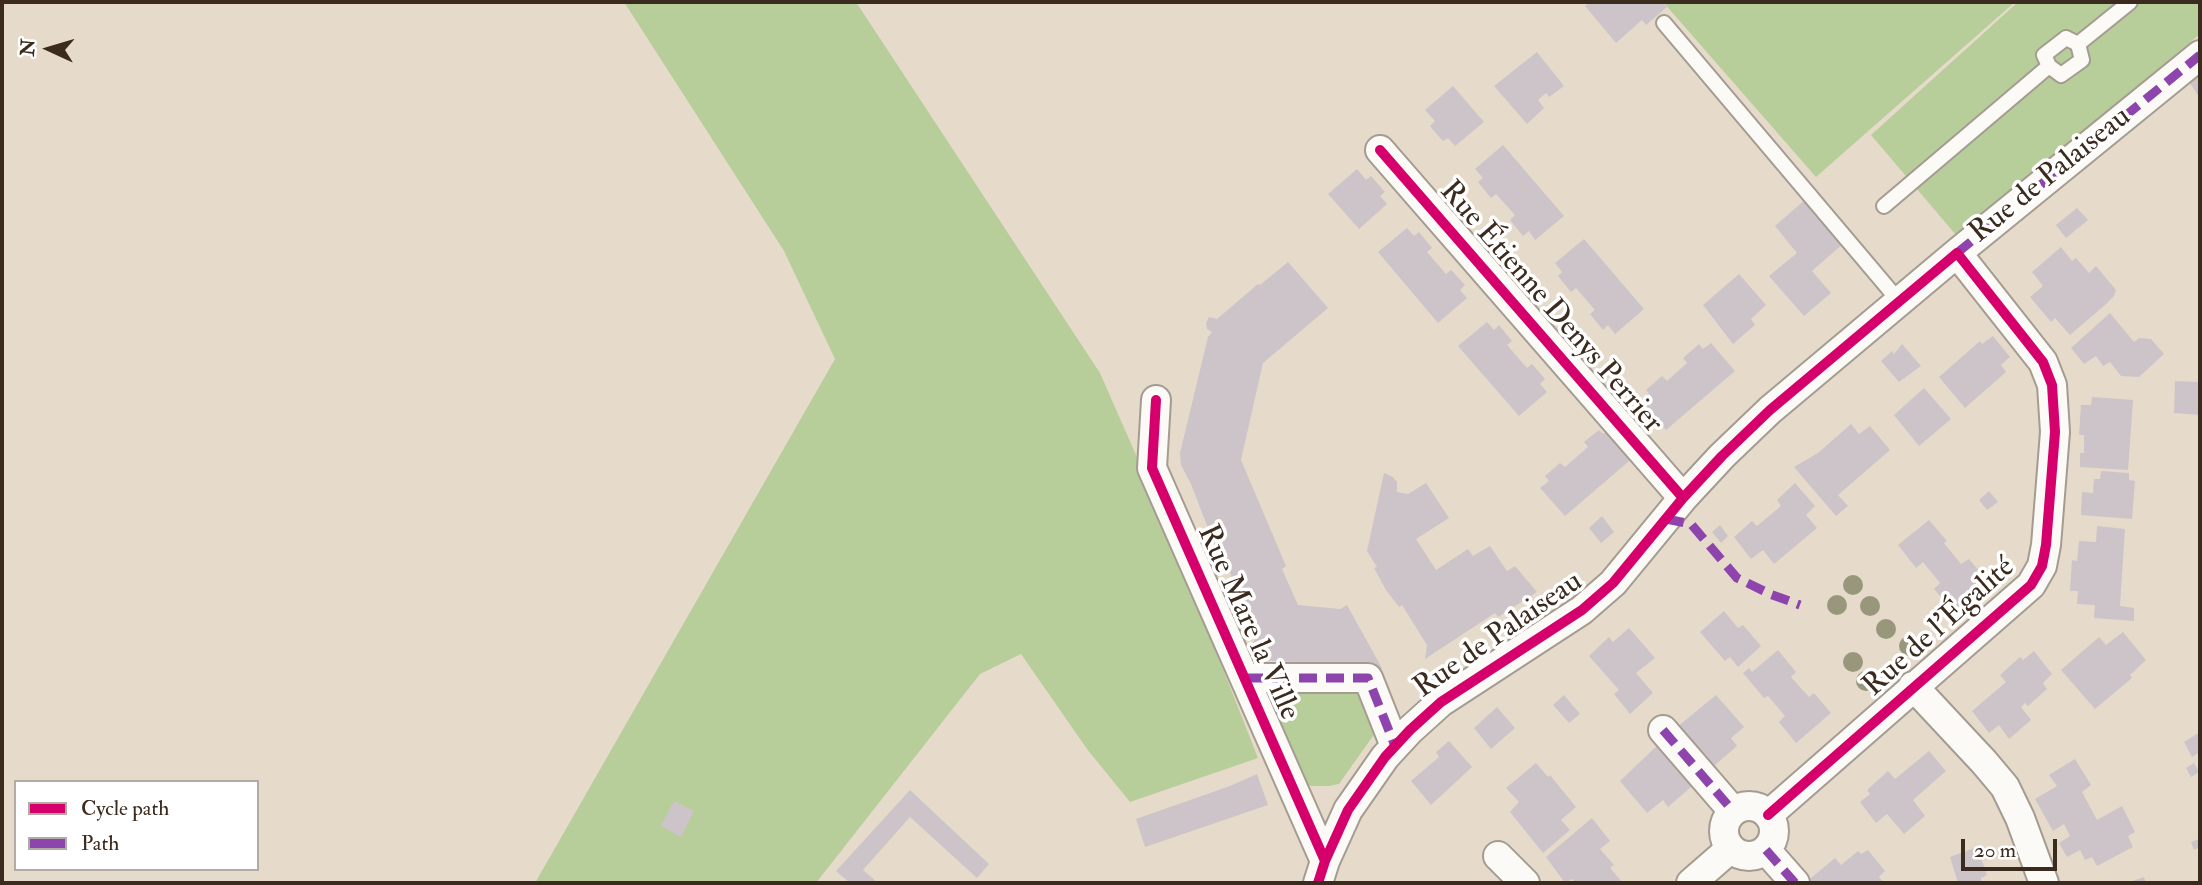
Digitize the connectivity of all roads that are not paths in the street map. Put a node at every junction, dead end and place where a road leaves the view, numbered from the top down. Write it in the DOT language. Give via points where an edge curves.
graph roads {
  1 [pos="2130,2"];
  2 [pos="1664,23"];
  3 [pos="2078,44"];
  4 [pos="2200,55"];
  5 [pos="2049,66"];
  6 [pos="1380,150"];
  7 [pos="1884,206"];
  8 [pos="1957,253"];
  9 [pos="1899,300"];
  10 [pos="1156,400"];
  11 [pos="1683,498"];
  12 [pos="1245,678"];
  13 [pos="1913,686"];
  14 [pos="1663,730"];
  15 [pos="1395,746"];
  16 [pos="1732,811"];
  17 [pos="1768,815"];
  18 [pos="1730,849"];
  19 [pos="1766,850"];
  20 [pos="1498,856"];
  21 [pos="1321,872"];
  22 [pos="1525,883"];
  23 [pos="1691,883"];
  24 [pos="1795,883"];
  25 [pos="2044,883"];
  1 -- 3 [label="lane"];
  2 -- 9 [label="lane"];
  3 -- 5 [label="lane" via="2066,38 2044,55"];
  3 -- 5 [label="lane" via="2082,60 2061,75"];
  4 -- 8 [label="street, Rue de Palaiseau"];
  5 -- 7 [label="lane"];
  6 -- 11 [label="street, Rue Étienne Denys Perrier"];
  8 -- 9 [label="street, Rue de Palaiseau"];
  8 -- 13 [label="street, Rue de l'Égalité" via="2043,362 2052,386 2055,432 2046,545 2042,566 2031,585"];
  9 -- 11 [label="street, Rue de Palaiseau" via="1770,411"];
  10 -- 12 [label="street, Rue Mare la Ville" via="1152,468"];
  11 -- 15 [label="street, Rue de Palaiseau" via="1613,583 1583,610 1441,702"];
  12 -- 15 [label="street" via="1368,678"];
  12 -- 21 [label="street, Rue Mare la Ville"];
  13 -- 17 [label="street, Rue de l'Égalité"];
  13 -- 25 [label="street" via="2005,787"];
  14 -- 16 [label="street"];
  15 -- 21 [label="street, Rue de Palaiseau" via="1348,810"];
  16 -- 17 [label="street" via="1755,806"];
  16 -- 18 [label="street" via="1723,834"];
  17 -- 19 [label="street" via="1774,829"];
  18 -- 19 [label="street" via="1744,856"];
  18 -- 23 [label="street"];
  19 -- 24 [label="street"];
  20 -- 22 [label="street"];
}
